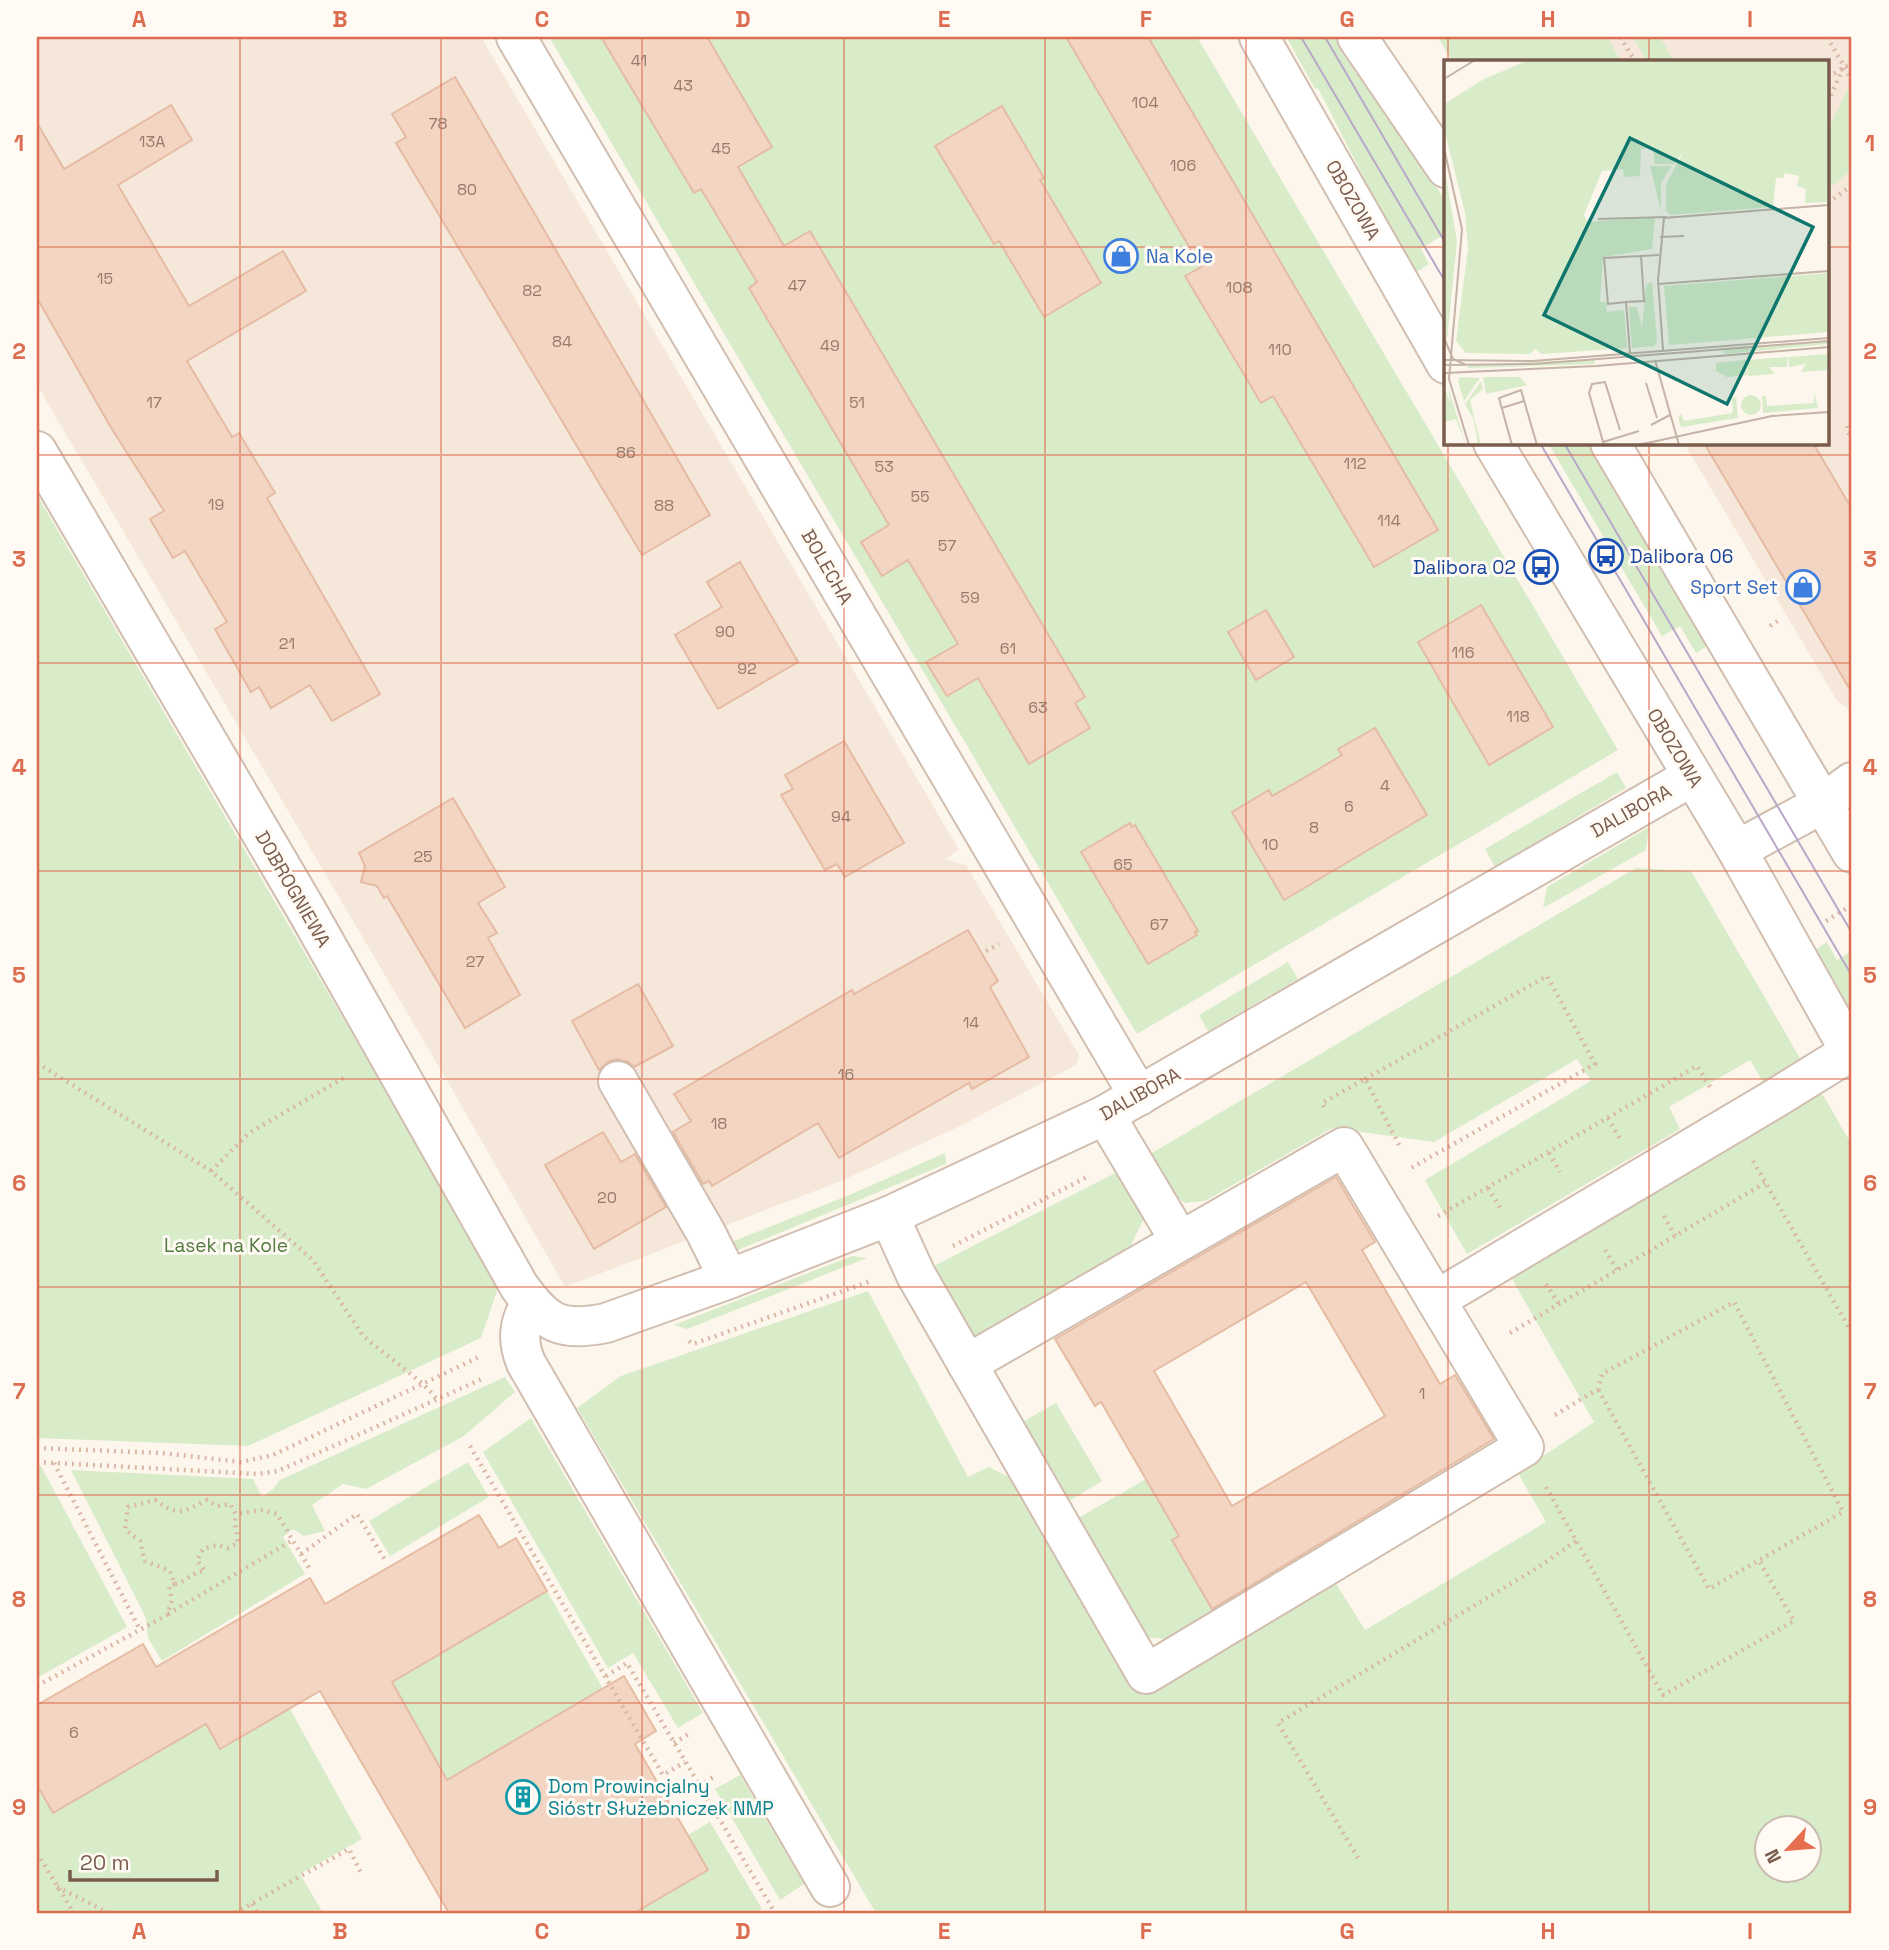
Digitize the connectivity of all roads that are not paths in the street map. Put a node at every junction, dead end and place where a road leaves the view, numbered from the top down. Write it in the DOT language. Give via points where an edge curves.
graph roads {
  1 [pos="516,37"];
  2 [pos="1259,37"];
  3 [pos="1357,37"];
  4 [pos="1444,165"];
  5 [pos="1444,361"];
  6 [pos="1494,444"];
  7 [pos="1611,444"];
  8 [pos="37,451"];
  9 [pos="1691,777"];
  10 [pos="1837,793"];
  11 [pos="1737,850"];
  12 [pos="1852,853"];
  13 [pos="1851,1053"];
  14 [pos="618,1081"];
  15 [pos="1139,1096"];
  16 [pos="1105,1115"];
  17 [pos="889,1216"];
  18 [pos="1180,1241"];
  19 [pos="729,1279"];
  20 [pos="1436,1300"];
  21 [pos="542,1313"];
  22 [pos="967,1364"];
  23 [pos="830,1887"];
  1 -- 15 [label="street, BOLECHA"];
  2 -- 5 [label="street, OBOZOWA"];
  3 -- 4 [label="street"];
  6 -- 9 [label="street, OBOZOWA"];
  7 -- 10 [label="street"];
  8 -- 21 [label="street, DOBROGNIEWA" via="307,911 519,1286"];
  9 -- 11 [label="street, OBOZOWA"];
  9 -- 15 [label="street, DALIBORA"];
  10 -- 11 [label="street"];
  10 -- 12 [label="street"];
  11 -- 13 [label="street, OBOZOWA"];
  13 -- 20 [label="street"];
  14 -- 19 [label="street"];
  15 -- 16 [label="street, DALIBORA"];
  16 -- 17 [label="street, DALIBORA"];
  16 -- 18 [label="street"];
  17 -- 19 [label="street, DALIBORA"];
  17 -- 22 [label="street" via="916,1275"];
  18 -- 20 [label="street" via="1344,1147"];
  18 -- 22 [label="street"];
  19 -- 21 [label="street, DALIBORA" via="606,1323 564,1326"];
  20 -- 22 [label="street" via="1522,1442 1146,1674"];
  21 -- 23 [label="street" via="524,1313 519,1336 526,1363"];
}
